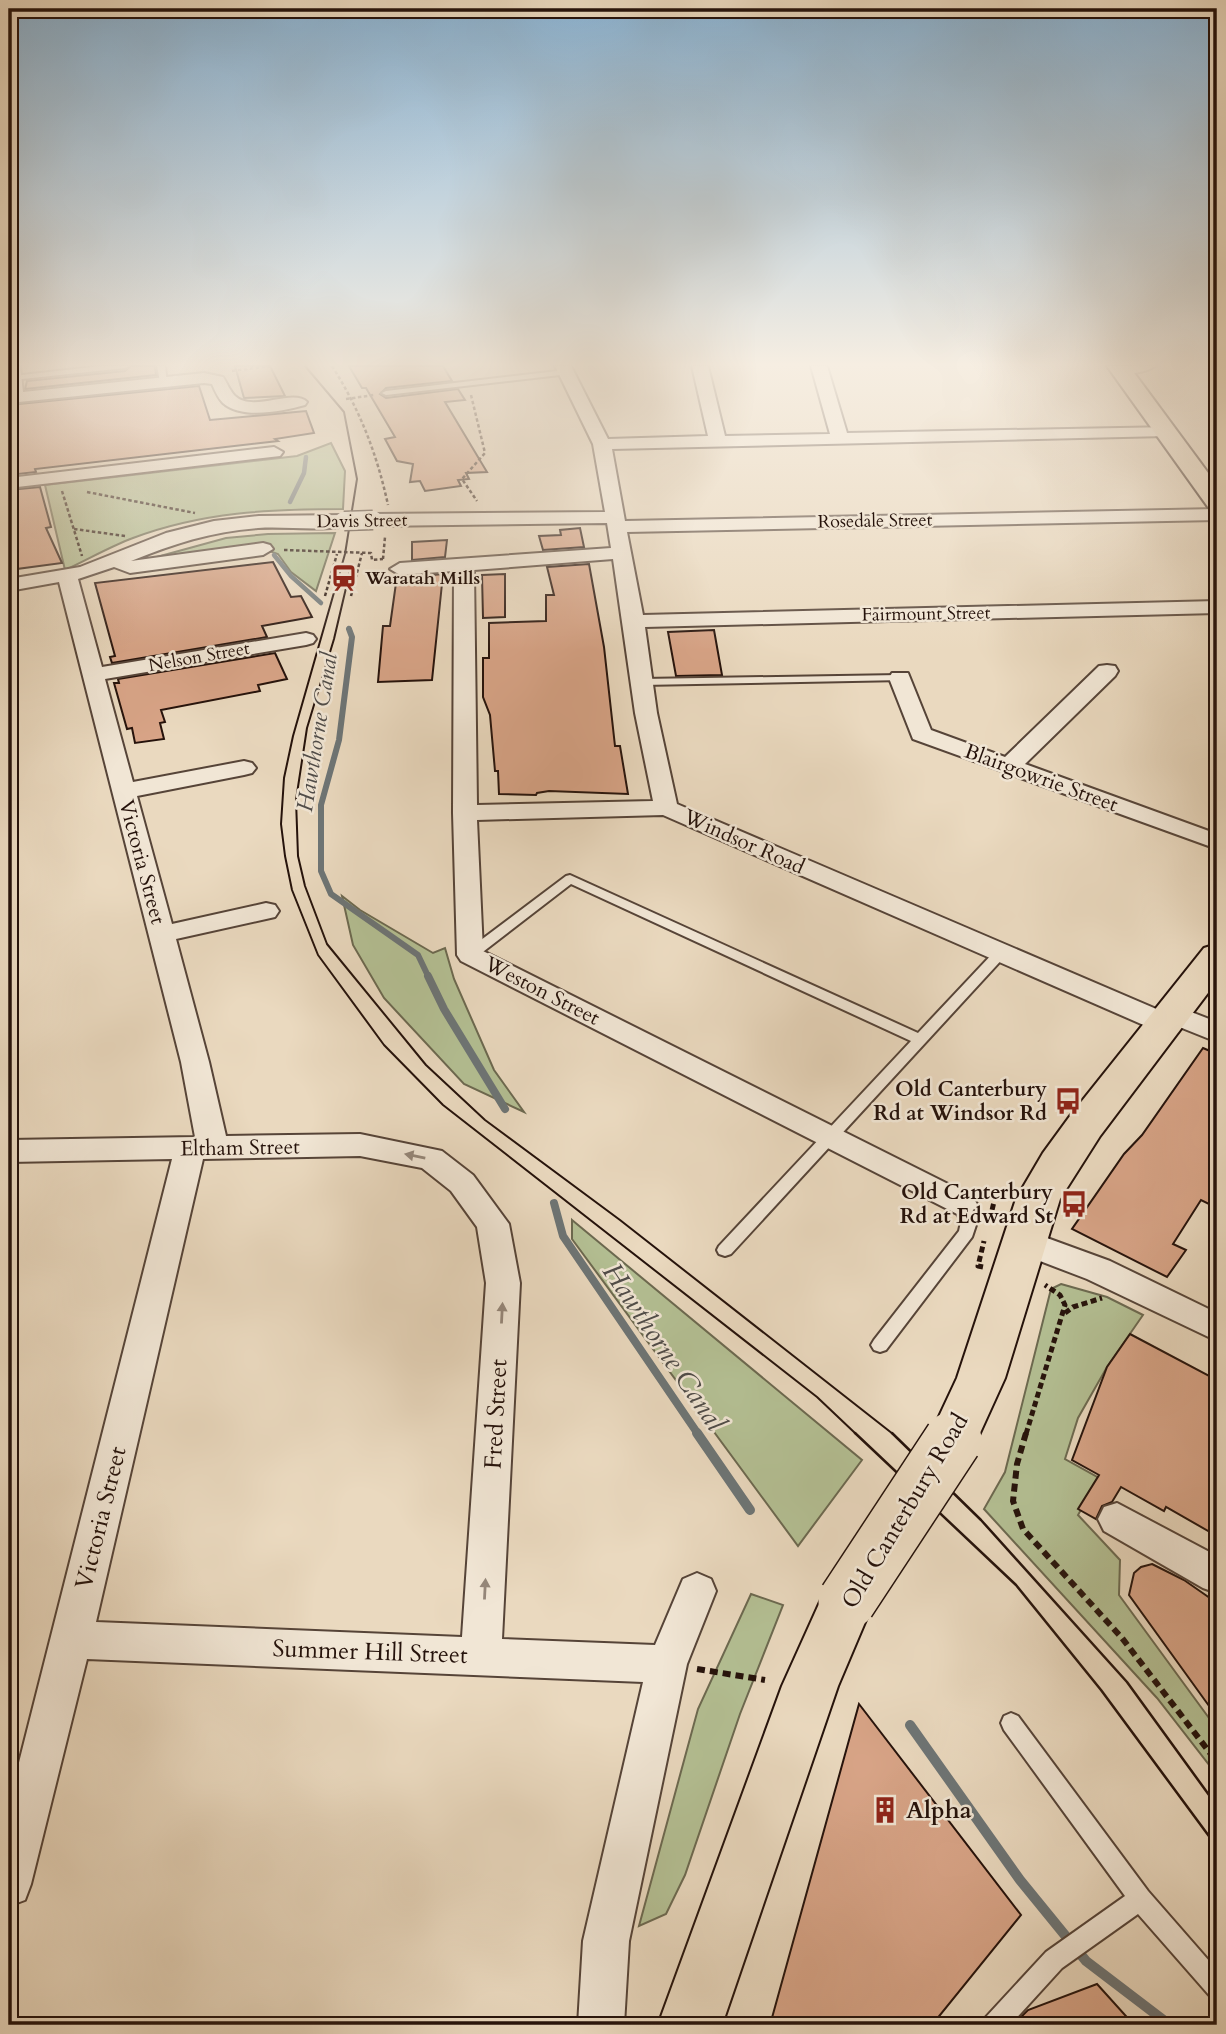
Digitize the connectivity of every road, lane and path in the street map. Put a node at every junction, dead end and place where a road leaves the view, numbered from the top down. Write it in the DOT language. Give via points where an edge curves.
graph roads {
  1 [pos="210,461"];
  2 [pos="380,461"];
  3 [pos="478,461"];
  4 [pos="605,461"];
  5 [pos="1187,461"];
  6 [pos="60,482"];
  7 [pos="9,483"];
  8 [pos="475,497"];
  9 [pos="1217,502"];
  10 [pos="388,506"];
  11 [pos="1217,513"];
  12 [pos="617,522"];
  13 [pos="237,523"];
  14 [pos="379,527"];
  15 [pos="74,529"];
  16 [pos="127,537"];
  17 [pos="262,549"];
  18 [pos="362,553"];
  19 [pos="622,553"];
  20 [pos="337,554"];
  21 [pos="114,561"];
  22 [pos="392,564"];
  23 [pos="464,565"];
  24 [pos="75,569"];
  25 [pos="9,585"];
  26 [pos="325,596"];
  27 [pos="351,596"];
  28 [pos="1217,607"];
  29 [pos="634,621"];
  30 [pos="306,639"];
  31 [pos="1107,671"];
  32 [pos="93,675"];
  33 [pos="900,678"];
  34 [pos="642,682"];
  35 [pos="1009,766"];
  36 [pos="244,768"];
  37 [pos="124,791"];
  38 [pos="666,808"];
  39 [pos="465,813"];
  40 [pos="1217,842"];
  41 [pos="266,911"];
  42 [pos="161,934"];
  43 [pos="1000,954"];
  44 [pos="470,955"];
  45 [pos="1217,956"];
  46 [pos="1169,1018"];
  47 [pos="1217,1033"];
  48 [pos="921,1040"];
  49 [pos="829,1138"];
  50 [pos="201,1150"];
  51 [pos="9,1151"];
  52 [pos="462,1183"];
  53 [pos="1006,1196"];
  54 [pos="961,1204"];
  55 [pos="1025,1242"];
  56 [pos="724,1250"];
  57 [pos="989,1269"];
  58 [pos="1048,1286"];
  59 [pos="1109,1294"];
  60 [pos="1064,1313"];
  61 [pos="1217,1328"];
  62 [pos="880,1345"];
  63 [pos="1117,1519"];
  64 [pos="1217,1576"];
  65 [pos="697,1591"];
  66 [pos="72,1640"];
  67 [pos="481,1657"];
  68 [pos="667,1664"];
  69 [pos="765,1680"];
  70 [pos="1011,1723"];
  71 [pos="1217,1762"];
  72 [pos="9,1884"];
  73 [pos="1140,1899"];
  74 [pos="1217,1987"];
  75 [pos="601,2025"];
  76 [pos="690,2025"];
  77 [pos="994,2025"];
  1 -- 6 [label="street"];
  2 -- 10 [label="path"];
  3 -- 8 [label="path" via="462,479"];
  4 -- 12 [label="street, Windsor Road"];
  5 -- 9 [label="main road"];
  6 -- 7 [label="street"];
  6 -- 13 [label="path"];
  6 -- 15 [label="path"];
  11 -- 12 [label="street, Rosedale Street"];
  12 -- 14 [label="street, Davis Street"];
  12 -- 19 [label="street, Windsor Road"];
  13 -- 14 [label="street, Davis Street, bridge" via="344,521"];
  13 -- 21 [label="street, Davis Street" via="173,537"];
  14 -- 22 [label="path"];
  15 -- 16 [label="path"];
  15 -- 24 [label="path"];
  17 -- 20 [label="path"];
  17 -- 21 [label="street, Davis Street" via="130,567"];
  18 -- 20 [label="path"];
  18 -- 22 [label="path"];
  18 -- 27 [label="path"];
  19 -- 23 [label="street"];
  19 -- 29 [label="street, Windsor Road"];
  20 -- 26 [label="path"];
  21 -- 24 [label="street, Davis Street"];
  22 -- 23 [label="street"];
  23 -- 39 [label="street, Weston Street"];
  24 -- 25 [label="street, Davis Street"];
  24 -- 32 [label="street, Victoria Street"];
  28 -- 29 [label="street, Fairmount Street"];
  29 -- 34 [label="street, Windsor Road"];
  30 -- 32 [label="street, Nelson Street"];
  31 -- 35 [label="street"];
  32 -- 37 [label="street, Victoria Street"];
  33 -- 34 [label="lane"];
  33 -- 35 [label="street, Blairgowrie Street" via="921,734"];
  34 -- 38 [label="street, Windsor Road"];
  35 -- 40 [label="street, Blairgowrie Street"];
  36 -- 37 [label="street"];
  37 -- 42 [label="street, Victoria Street"];
  38 -- 39 [label="street"];
  38 -- 43 [label="street, Windsor Road"];
  39 -- 44 [label="street, Weston Street"];
  41 -- 42 [label="street"];
  42 -- 50 [label="street, Victoria Street" via="195,1062"];
  43 -- 46 [label="street, Windsor Road"];
  43 -- 48 [label="lane"];
  44 -- 48 [label="lane" via="570,879"];
  44 -- 49 [label="street, Weston Street"];
  45 -- 46 [label="main road, Old Canterbury Road"];
  46 -- 47 [label="street, Windsor Road"];
  46 -- 55 [label="main road, Old Canterbury Road" via="1058,1164 1038,1199"];
  48 -- 49 [label="lane"];
  49 -- 54 [label="street, Weston Street"];
  49 -- 56 [label="lane"];
  50 -- 51 [label="street, Eltham Street"];
  52 -- 50 [label="street, Eltham Street, one-way" via="430,1159 360,1146"];
  50 -- 66 [label="street, Victoria Street"];
  67 -- 52 [label="street, Fred Street, one-way" via="503,1283 493,1224"];
  53 -- 57 [label="path" via="996,1194 978,1266"];
  54 -- 62 [label="lane" via="969,1222 966,1233"];
  55 -- 61 [label="street" via="1121,1280"];
  55 -- 76 [label="main road, Old Canterbury Road, bridge" via="985,1368 953,1440 847,1601 810,1686"];
  58 -- 60 [label="path" via="1060,1295"];
  59 -- 60 [label="path"];
  60 -- 71 [label="path" via="1017,1464 1013,1501 1023,1529 1122,1638"];
  63 -- 64 [label="street"];
  65 -- 68 [label="street"];
  66 -- 67 [label="street, Summer Hill Street"];
  66 -- 72 [label="street, Victoria Street"];
  67 -- 68 [label="street, Summer Hill Street"];
  68 -- 69 [label="path"];
  68 -- 75 [label="street" via="606,1941"];
  70 -- 73 [label="lane"];
  73 -- 74 [label="lane"];
  73 -- 77 [label="lane" via="1054,1960"];
}
